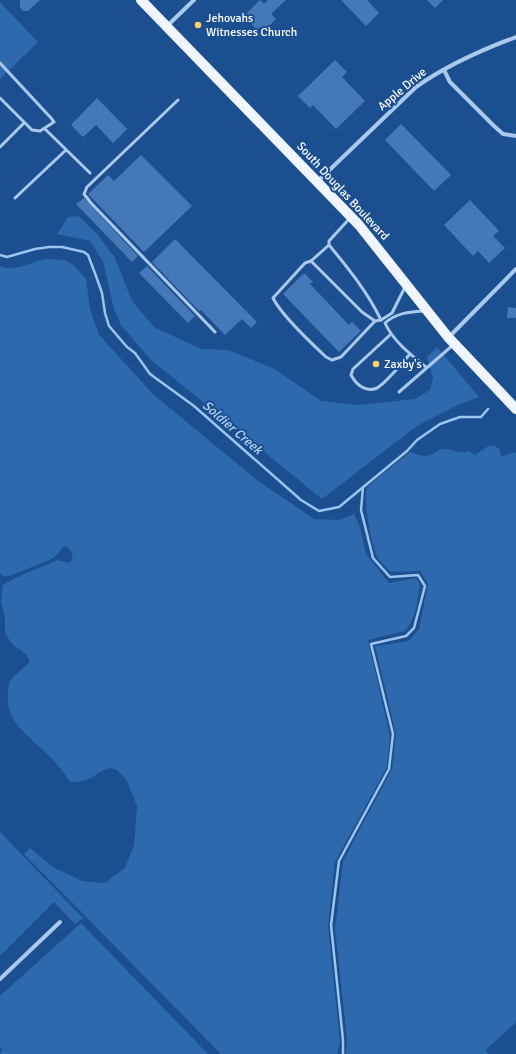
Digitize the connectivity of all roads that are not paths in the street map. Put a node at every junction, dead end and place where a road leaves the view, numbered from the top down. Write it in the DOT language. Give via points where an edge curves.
graph roads {
  1 [pos="141,0"];
  2 [pos="194,0"];
  3 [pos="167,26"];
  4 [pos="516,37"];
  5 [pos="0,63"];
  6 [pos="444,70"];
  7 [pos="0,98"];
  8 [pos="178,100"];
  9 [pos="24,123"];
  10 [pos="45,129"];
  11 [pos="516,136"];
  12 [pos="0,147"];
  13 [pos="66,150"];
  14 [pos="90,173"];
  15 [pos="318,182"];
  16 [pos="15,198"];
  17 [pos="351,217"];
  18 [pos="329,246"];
  19 [pos="310,261"];
  20 [pos="516,269"];
  21 [pos="406,285"];
  22 [pos="427,310"];
  23 [pos="392,313"];
  24 [pos="390,318"];
  25 [pos="381,320"];
  26 [pos="375,321"];
  27 [pos="215,332"];
  28 [pos="391,334"];
  29 [pos="451,340"];
  30 [pos="410,354"];
  31 [pos="426,367"];
  32 [pos="399,392"];
  33 [pos="516,409"];
  34 [pos="60,922"];
  35 [pos="0,978"];
  1 -- 3 [label="main road, South Douglas Boulevard"];
  2 -- 3 [label="street"];
  3 -- 15 [label="main road, South Douglas Boulevard"];
  4 -- 6 [label="street, Apple Drive" via="479,51"];
  5 -- 10 [label="lane" via="54,122"];
  6 -- 11 [label="street" via="450,82 494,126 503,134"];
  6 -- 15 [label="street, Apple Drive" via="416,87"];
  7 -- 9 [label="lane"];
  8 -- 27 [label="lane" via="87,187 84,196"];
  9 -- 10 [label="lane" via="32,130"];
  9 -- 12 [label="lane"];
  10 -- 13 [label="lane"];
  13 -- 14 [label="lane"];
  13 -- 16 [label="lane"];
  15 -- 17 [label="main road, South Douglas Boulevard"];
  17 -- 18 [label="lane" via="329,241"];
  17 -- 21 [label="main road, South Douglas Boulevard"];
  18 -- 19 [label="lane"];
  18 -- 25 [label="lane" via="374,305"];
  19 -- 26 [label="lane" via="362,312"];
  19 -- 26 [label="lane" via="305,263 272,298 326,357 332,360 341,357"];
  20 -- 29 [label="street"];
  21 -- 22 [label="main road, South Douglas Boulevard"];
  21 -- 23 [label="lane"];
  22 -- 24 [label="lane"];
  22 -- 29 [label="main road, South Douglas Boulevard"];
  23 -- 24 [label="lane"];
  23 -- 25 [label="lane"];
  24 -- 28 [label="lane" via="385,323"];
  25 -- 26 [label="lane"];
  28 -- 30 [label="lane"];
  28 -- 30 [label="lane" via="353,369 353,380 365,389 377,388"];
  29 -- 31 [label="lane" via="440,357"];
  29 -- 33 [label="main road, South Douglas Boulevard"];
  30 -- 31 [label="lane"];
  31 -- 32 [label="lane"];
  34 -- 35 [label="street"];
}
